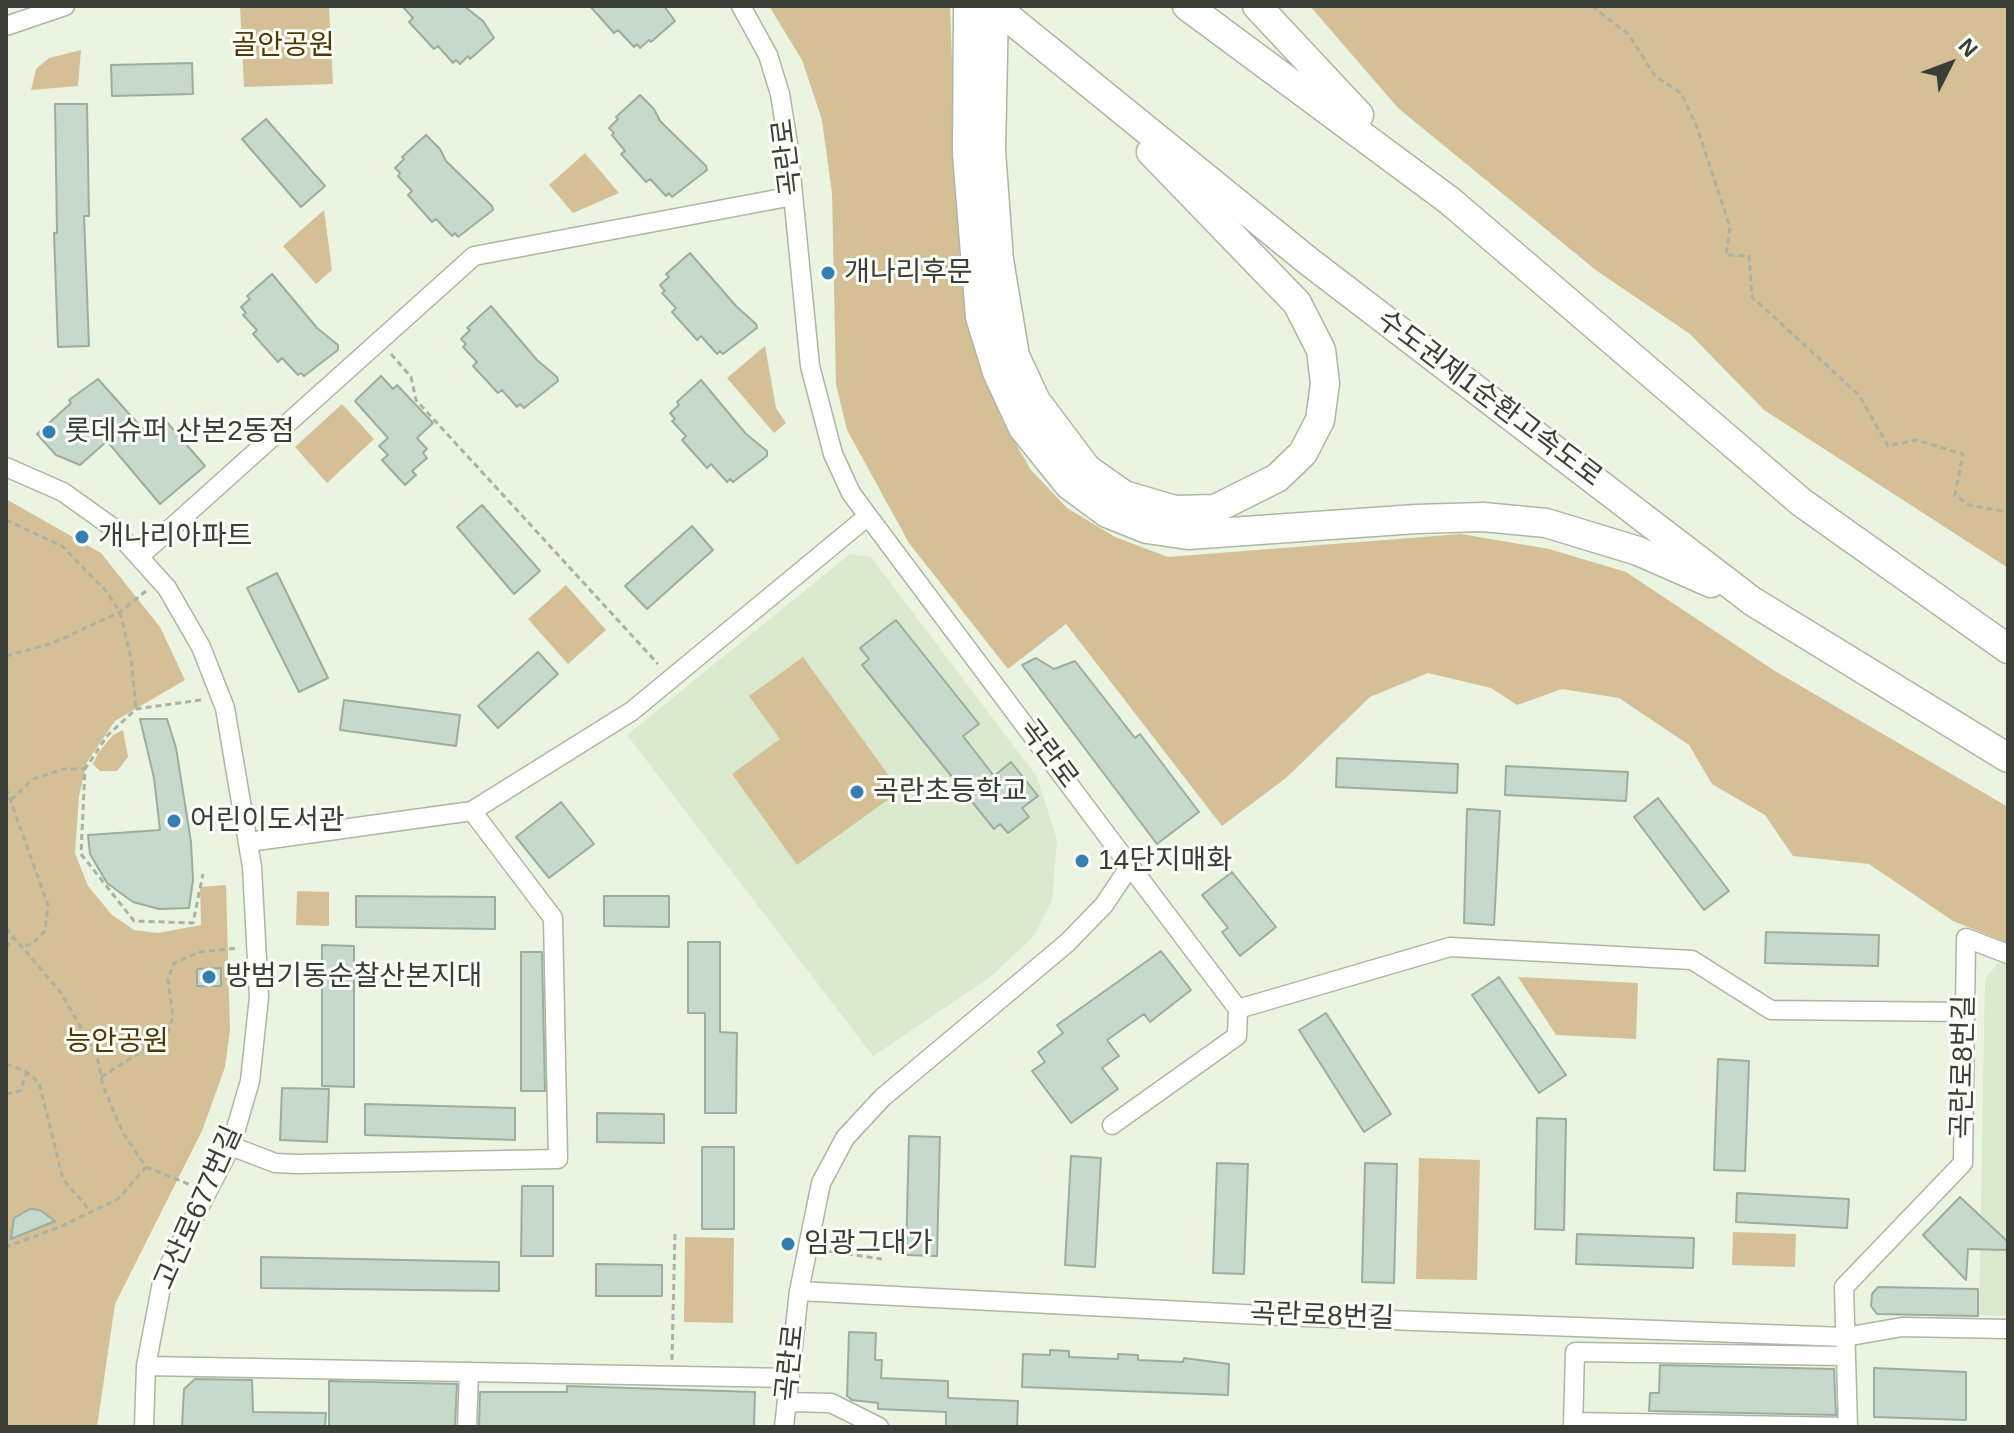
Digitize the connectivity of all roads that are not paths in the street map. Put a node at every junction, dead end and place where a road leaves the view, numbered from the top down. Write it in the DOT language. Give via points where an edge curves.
graph roads {
  1 [pos="65,6"];
  2 [pos="741,6"];
  3 [pos="968,6"];
  4 [pos="994,6"];
  5 [pos="1187,6"];
  6 [pos="1257,6"];
  7 [pos="6,26"];
  8 [pos="1064,62"];
  9 [pos="793,196"];
  10 [pos="1450,201"];
  11 [pos="6,467"];
  12 [pos="868,516"];
  13 [pos="141,555"];
  14 [pos="1752,601"];
  15 [pos="2008,649"];
  16 [pos="2008,758"];
  17 [pos="472,811"];
  18 [pos="249,842"];
  19 [pos="1130,866"];
  20 [pos="2008,954"];
  21 [pos="1238,1009"];
  22 [pos="1965,1012"];
  23 [pos="1112,1125"];
  24 [pos="231,1146"];
  25 [pos="799,1291"];
  26 [pos="2008,1329"];
  27 [pos="1845,1346"];
  28 [pos="146,1366"];
  29 [pos="469,1372"];
  30 [pos="790,1378"];
  31 [pos="787,1402"];
  32 [pos="1573,1424"];
  33 [pos="144,1427"];
  34 [pos="467,1427"];
  35 [pos="784,1427"];
  36 [pos="879,1427"];
  1 -- 7 [label="street"];
  2 -- 9 [label="street, 곡란로" via="768,55 780,94"];
  3 -- 14 [label="highway" via="967,154 980,317 997,372 1023,428 1069,485 1107,513 1147,529 1188,535 1416,519 1483,517 1546,523 1638,551"];
  4 -- 8 [label="highway, 수도권제1순환고속도로"];
  4 -- 8 [label="highway" via="991,151 999,260 1015,356 1036,401 1087,469 1124,495 1175,510 1215,509 1277,478 1303,453 1320,420 1325,383 1321,350 1297,303"];
  5 -- 10 [label="highway"];
  6 -- 10 [label="highway" via="1346,104"];
  8 -- 14 [label="highway, 수도권제1순환고속도로" via="1307,260"];
  9 -- 12 [label="street, 곡란로" via="800,290 820,415 851,493"];
  9 -- 13 [label="street" via="474,256"];
  10 -- 15 [label="highway" via="1801,502"];
  11 -- 13 [label="street, 고산로677번길" via="63,492"];
  12 -- 17 [label="street" via="617,722"];
  12 -- 19 [label="street, 곡란로"];
  13 -- 18 [label="street, 고산로677번길" via="201,647 221,697"];
  14 -- 16 [label="highway, 수도권제1순환고속도로"];
  17 -- 18 [label="street"];
  17 -- 24 [label="street" via="553,918 558,1159 297,1164 275,1163"];
  18 -- 24 [label="street, 고산로677번길" via="258,947 255,1051"];
  19 -- 21 [label="street"];
  19 -- 25 [label="street, 곡란로" via="1104,905 1067,943 882,1098 845,1138 821,1183"];
  20 -- 22 [label="street, 곡란로8번길" via="1966,938"];
  21 -- 22 [label="street" via="1450,947 1692,960 1771,1010"];
  21 -- 23 [label="street" via="1237,1036"];
  22 -- 27 [label="street, 곡란로8번길" via="1963,1163 1844,1287"];
  24 -- 28 [label="street, 고산로677번길" via="163,1277"];
  25 -- 27 [label="street, 곡란로8번길"];
  25 -- 30 [label="street, 곡란로"];
  26 -- 27 [label="street, 곡란로8번길" via="1902,1327"];
  27 -- 32 [label="street" via="1575,1352"];
  27 -- 32 [label="street" via="1848,1427"];
  28 -- 29 [label="street"];
  28 -- 33 [label="street, 고산로677번길"];
  29 -- 30 [label="street"];
  29 -- 34 [label="street"];
  30 -- 31 [label="street, 곡란로"];
  31 -- 35 [label="street, 곡란로"];
  31 -- 36 [label="street" via="831,1403"];
}
